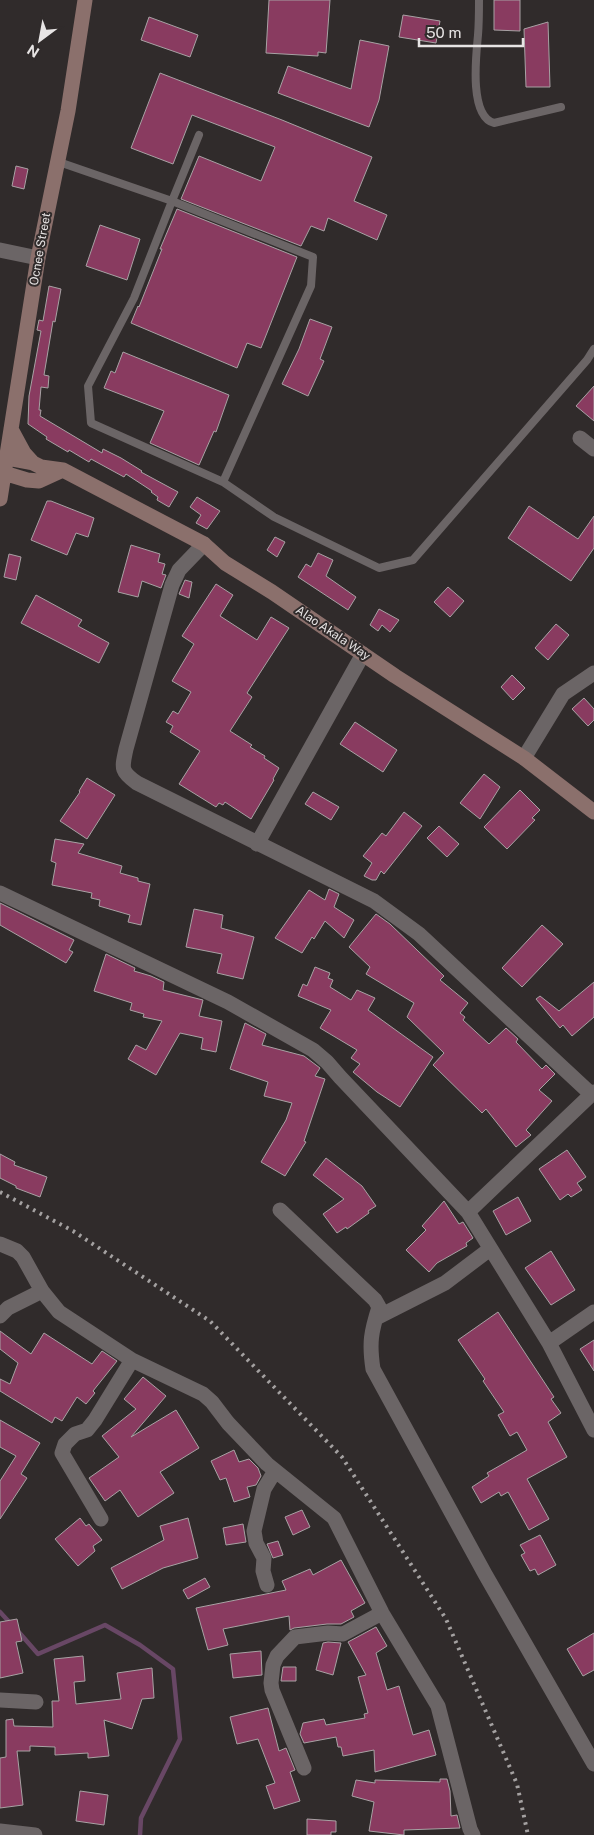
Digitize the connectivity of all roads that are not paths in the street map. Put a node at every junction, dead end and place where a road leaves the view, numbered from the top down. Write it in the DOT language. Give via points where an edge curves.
graph roads {
  1 [pos="85,0"];
  2 [pos="479,0"];
  3 [pos="561,107"];
  4 [pos="199,135"];
  5 [pos="56,161"];
  6 [pos="172,201"];
  7 [pos="0,250"];
  8 [pos="38,258"];
  9 [pos="594,349"];
  10 [pos="7,433"];
  11 [pos="580,438"];
  12 [pos="594,449"];
  13 [pos="33,463"];
  14 [pos="63,470"];
  15 [pos="3,474"];
  16 [pos="27,480"];
  17 [pos="223,482"];
  18 [pos="0,499"];
  19 [pos="204,544"];
  20 [pos="363,654"];
  21 [pos="594,673"];
  22 [pos="524,758"];
  23 [pos="594,812"];
  24 [pos="257,844"];
  25 [pos="0,893"];
  26 [pos="593,1093"];
  27 [pos="280,1210"];
  28 [pos="468,1212"];
  29 [pos="0,1244"];
  30 [pos="490,1249"];
  31 [pos="42,1291"];
  32 [pos="594,1312"];
  33 [pos="0,1316"];
  34 [pos="376,1318"];
  35 [pos="549,1343"];
  36 [pos="132,1360"];
  37 [pos="594,1430"];
  38 [pos="275,1471"];
  39 [pos="101,1519"];
  40 [pos="267,1585"];
  41 [pos="382,1613"];
  42 [pos="0,1700"];
  43 [pos="36,1702"];
  44 [pos="594,1764"];
  45 [pos="304,1768"];
  46 [pos="1,1833"];
  47 [pos="35,1835"];
  48 [pos="473,1835"];
  1 -- 5 [label="street, Ocnee Street" via="68,111"];
  2 -- 3 [label="lane" via="475,67 483,116 494,124"];
  4 -- 6 [label="lane"];
  5 -- 6 [label="lane"];
  5 -- 8 [label="street, Ocnee Street"];
  6 -- 17 [label="lane" via="134,298 88,386 91,423"];
  6 -- 17 [label="lane" via="313,257 311,286"];
  7 -- 8 [label="street"];
  8 -- 10 [label="street, Ocnee Street"];
  9 -- 17 [label="lane" via="413,560 379,568 274,517"];
  10 -- 13 [label="street"];
  10 -- 15 [label="street, Ocnee Street"];
  11 -- 12 [label="street"];
  13 -- 14 [label="street, Alao Akala Way"];
  13 -- 15 [label="street, Alao Akala Way"];
  14 -- 16 [label="street" via="39,481"];
  14 -- 19 [label="street, Alao Akala Way"];
  15 -- 16 [label="street"];
  15 -- 18 [label="street, Ocnee Street"];
  16 -- 18 [label="street"];
  19 -- 20 [label="street, Alao Akala Way" via="225,563"];
  19 -- 24 [label="street" via="179,570 172,585 122,767 126,775 137,783"];
  20 -- 22 [label="street, Alao Akala Way"];
  20 -- 24 [label="street"];
  21 -- 22 [label="street" via="563,694"];
  22 -- 23 [label="street, Alao Akala Way"];
  24 -- 26 [label="street" via="374,901 419,934"];
  25 -- 28 [label="street" via="228,1002 313,1050"];
  26 -- 28 [label="street"];
  27 -- 34 [label="street" via="375,1300 379,1307"];
  28 -- 30 [label="street"];
  29 -- 31 [label="street" via="23,1257"];
  30 -- 34 [label="street" via="446,1283"];
  30 -- 35 [label="street"];
  31 -- 33 [label="street" via="8,1308"];
  31 -- 36 [label="street" via="59,1312"];
  32 -- 35 [label="street"];
  34 -- 44 [label="street" via="370,1349 373,1369"];
  35 -- 37 [label="street"];
  36 -- 38 [label="street" via="203,1394"];
  36 -- 39 [label="street" via="95,1420 87,1430 75,1434 65,1444 62,1453"];
  38 -- 40 [label="street" via="264,1489 254,1531 264,1558"];
  38 -- 41 [label="street" via="334,1518"];
  41 -- 45 [label="street" via="343,1634 295,1637 277,1656 273,1665 272,1690"];
  41 -- 48 [label="street" via="438,1706"];
  42 -- 43 [label="street"];
  46 -- 47 [label="street"];
}
